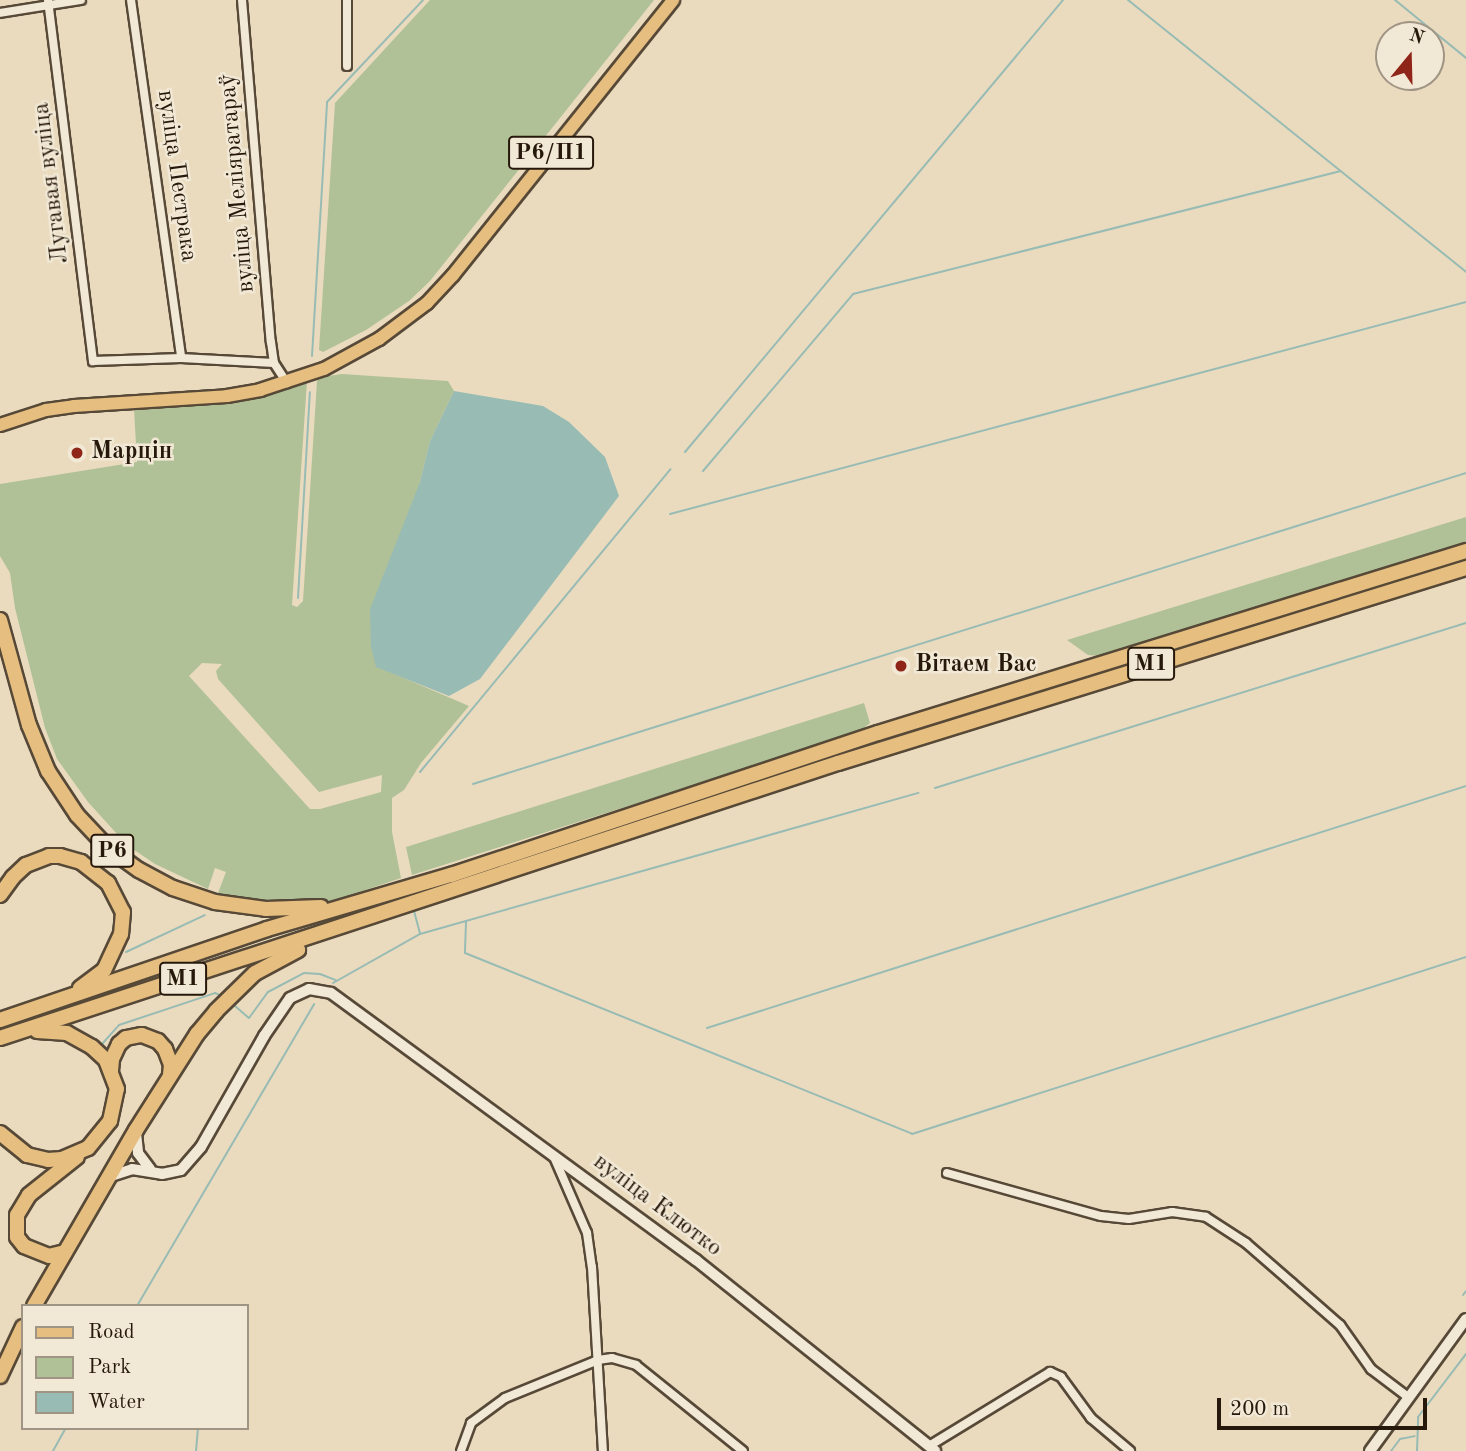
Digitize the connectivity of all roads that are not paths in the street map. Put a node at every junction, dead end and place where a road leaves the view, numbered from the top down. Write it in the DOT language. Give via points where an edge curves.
graph roads {
  1 [pos="81,0"];
  2 [pos="131,0"];
  3 [pos="242,0"];
  4 [pos="347,0"];
  5 [pos="673,0"];
  6 [pos="49,2"];
  7 [pos="0,13"];
  8 [pos="347,66"];
  9 [pos="181,358"];
  10 [pos="274,363"];
  11 [pos="287,383"];
  12 [pos="0,425"];
  13 [pos="1466,551"];
  14 [pos="1466,568"];
  15 [pos="0,620"];
  16 [pos="0,894"];
  17 [pos="361,902"];
  18 [pos="344,928"];
  19 [pos="59,1001"];
  20 [pos="0,1020"];
  21 [pos="22,1031"];
  22 [pos="0,1038"];
  23 [pos="111,1071"];
  24 [pos="169,1076"];
  25 [pos="136,1130"];
  26 [pos="0,1133"];
  27 [pos="80,1154"];
  28 [pos="553,1155"];
  29 [pos="150,1170"];
  30 [pos="947,1173"];
  31 [pos="111,1176"];
  32 [pos="65,1252"];
  33 [pos="35,1304"];
  34 [pos="1466,1319"];
  35 [pos="21,1331"];
  36 [pos="598,1360"];
  37 [pos="0,1376"];
  38 [pos="1408,1397"];
  39 [pos="932,1448"];
  40 [pos="461,1451"];
  41 [pos="603,1451"];
  42 [pos="743,1451"];
  43 [pos="1130,1451"];
  44 [pos="1370,1451"];
  1 -- 6 [label="street"];
  2 -- 9 [label="street, вуліца Пестрака"];
  3 -- 10 [label="street, вуліца Меліяратараў"];
  4 -- 8 [label="street"];
  5 -- 11 [label="main road, Р6/П1" via="427,303 348,357"];
  6 -- 7 [label="street"];
  6 -- 9 [label="street, Лугавая вуліца" via="93,361"];
  9 -- 10 [label="street"];
  10 -- 11 [label="street"];
  11 -- 12 [label="main road, Р6/П1" via="227,396 46,410"];
  13 -- 17 [label="highway, М1" via="878,733"];
  14 -- 18 [label="highway, М1" via="838,763"];
  15 -- 17 [label="highway, Р6" via="29,725 48,771 77,816 107,847 173,888 215,902 267,909"];
  16 -- 19 [label="highway, Р6" via="26,866 60,856 92,869 116,892 124,923 111,960 97,977"];
  17 -- 19 [label="highway, М1" via="267,929"];
  18 -- 21 [label="highway, М1"];
  18 -- 24 [label="highway" via="255,973 216,1011"];
  19 -- 20 [label="highway, М1"];
  21 -- 22 [label="highway, М1"];
  21 -- 23 [label="highway" via="67,1033 92,1047"];
  23 -- 24 [label="highway" via="119,1044 142,1035 165,1049 171,1065"];
  23 -- 27 [label="highway" via="117,1089 110,1121"];
  24 -- 25 [label="highway"];
  25 -- 29 [label="street" via="138,1153"];
  25 -- 31 [label="highway"];
  26 -- 27 [label="highway" via="37,1158"];
  27 -- 32 [label="highway" via="29,1195 17,1215 18,1237 24,1246 48,1256"];
  28 -- 29 [label="street, вуліца Клютко" via="331,993 309,989 290,998 278,1013 191,1161 172,1174"];
  28 -- 36 [label="street" via="587,1233"];
  28 -- 39 [label="street, вуліца Клютко" via="696,1260"];
  29 -- 31 [label="street, вуліца Клютко" via="132,1168"];
  30 -- 38 [label="street" via="1101,1216 1129,1219 1172,1212 1206,1217 1246,1243 1340,1325 1371,1369"];
  31 -- 32 [label="highway"];
  32 -- 33 [label="highway"];
  34 -- 38 [label="street"];
  35 -- 37 [label="highway"];
  36 -- 40 [label="street" via="505,1398 471,1423"];
  36 -- 41 [label="street"];
  36 -- 42 [label="street" via="612,1358 636,1365"];
  38 -- 44 [label="street"];
  39 -- 43 [label="street" via="1049,1373 1061,1377 1091,1418"];
}
